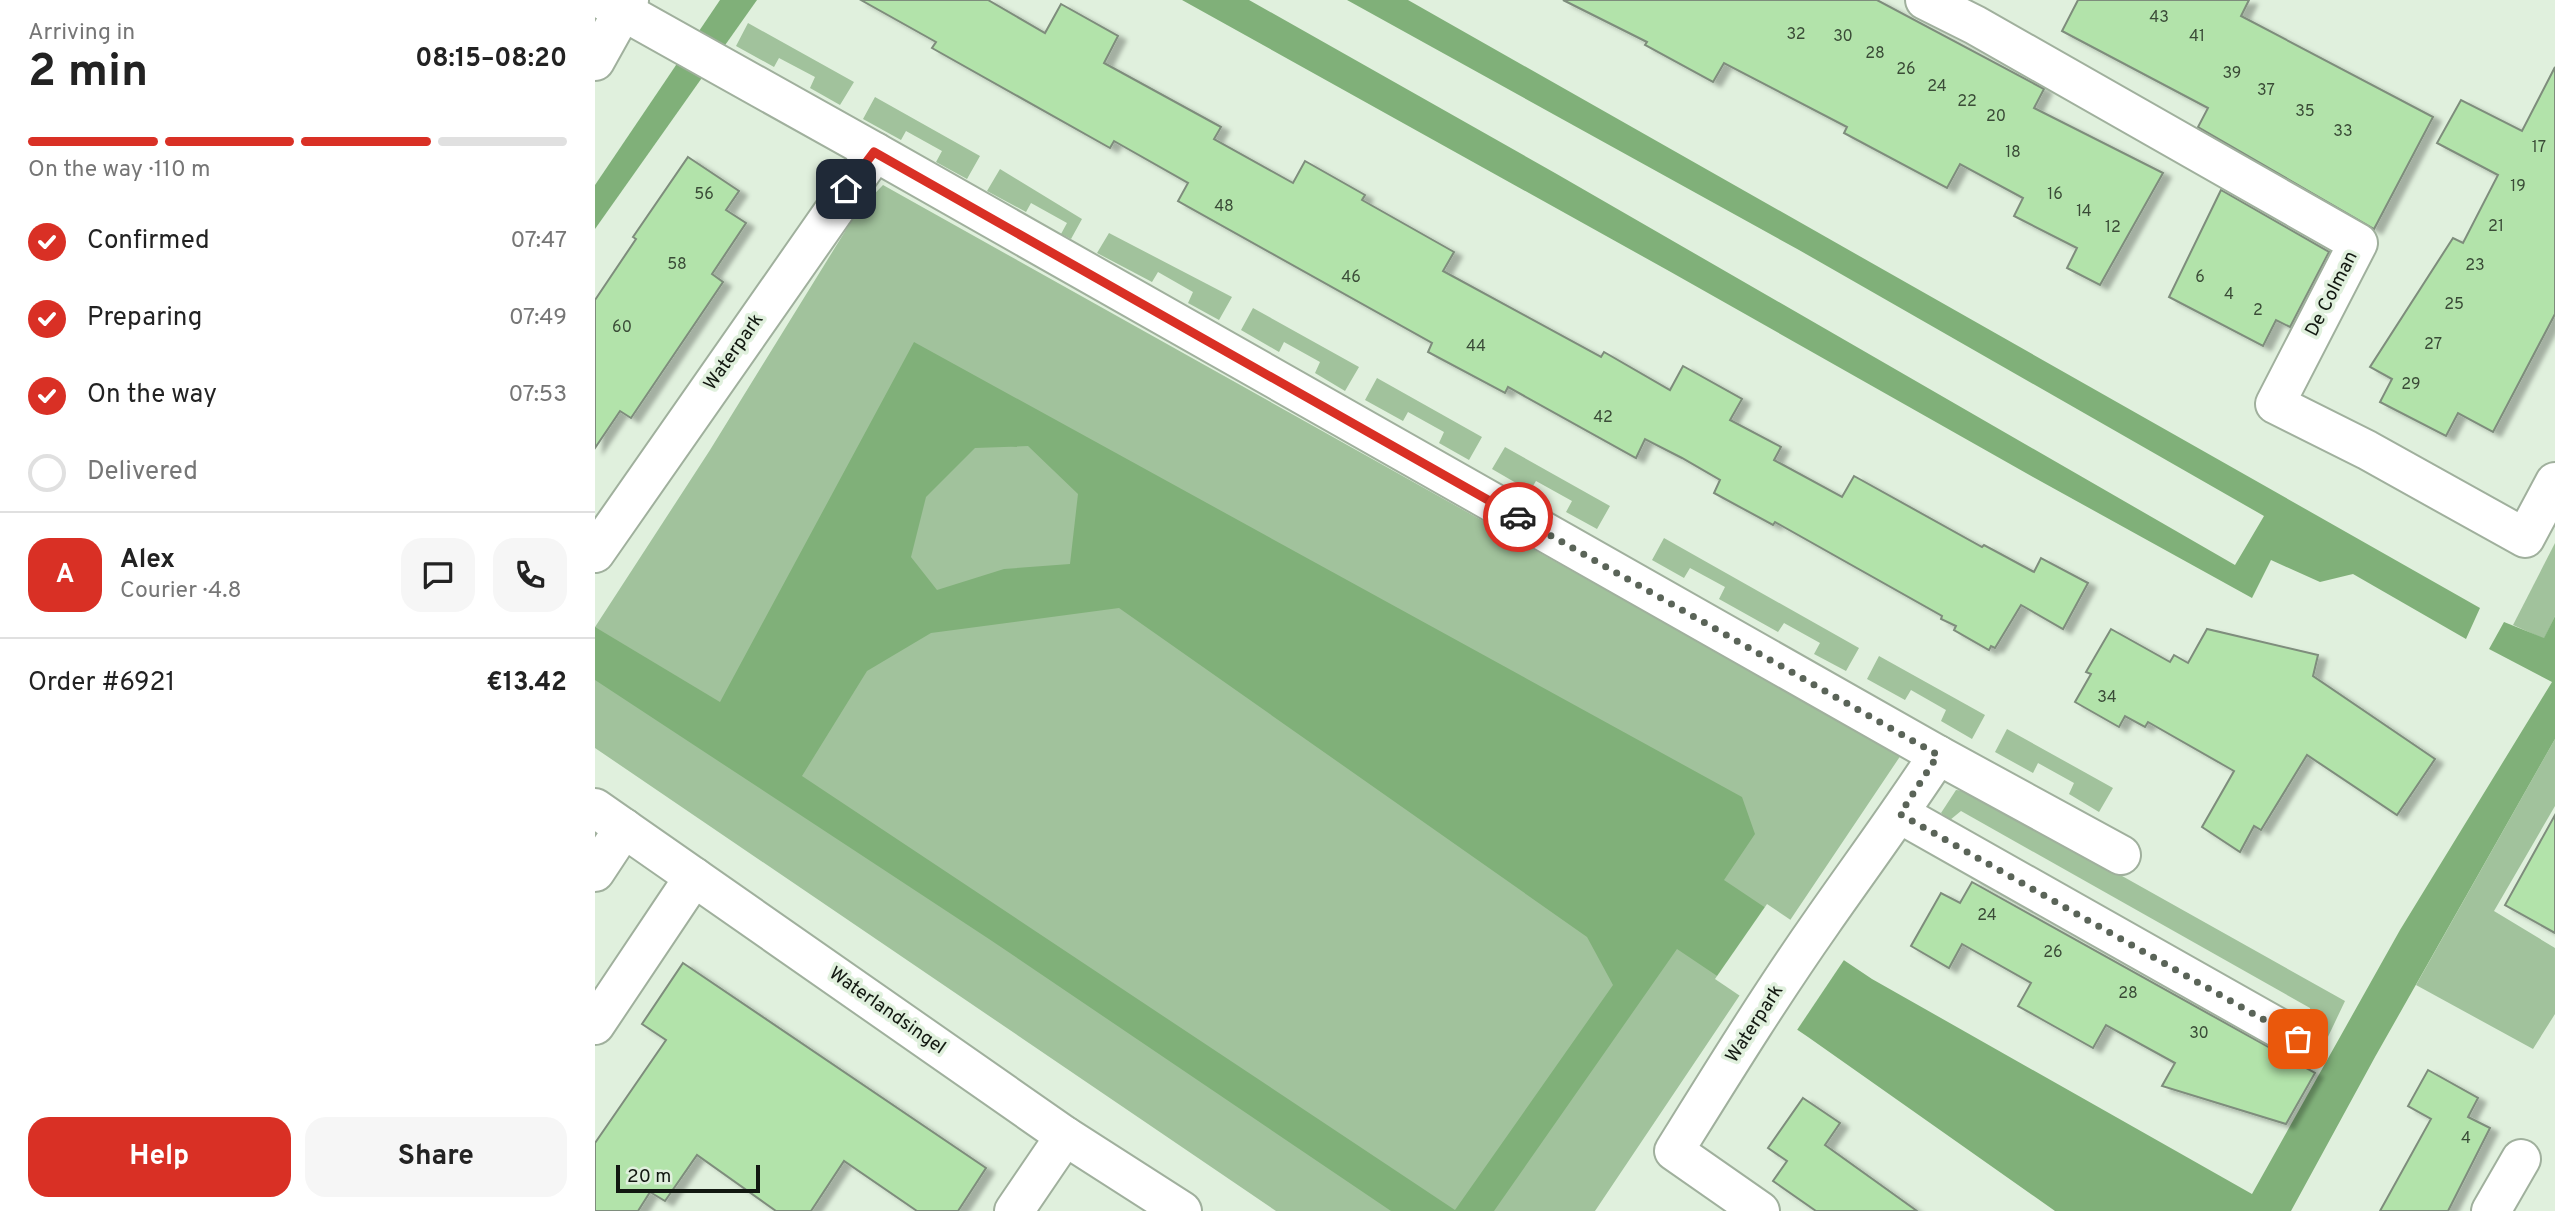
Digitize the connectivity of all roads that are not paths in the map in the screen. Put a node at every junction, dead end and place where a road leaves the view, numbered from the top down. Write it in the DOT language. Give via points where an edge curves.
graph roads {
  1 [pos="1924,0"];
  2 [pos="618,4"];
  3 [pos="1981,13"];
  4 [pos="595,61"];
  5 [pos="874,152"];
  6 [pos="2555,482"];
  7 [pos="595,553"];
  8 [pos="1938,755"];
  9 [pos="1900,814"];
  10 [pos="610,818"];
  11 [pos="2121,855"];
  12 [pos="595,872"];
  13 [pos="694,877"];
  14 [pos="595,1025"];
  15 [pos="2298,1039"];
  16 [pos="1065,1136"];
  17 [pos="2521,1159"];
  18 [pos="1014,1211"];
  19 [pos="1182,1211"];
  20 [pos="1759,1211"];
  21 [pos="2491,1211"];
  1 -- 3 [label="street, De Colman"];
  2 -- 4 [label="street"];
  2 -- 5 [label="street"];
  3 -- 6 [label="street, De Colman" via="2358,243 2276,404 2525,538"];
  5 -- 7 [label="street, Waterpark"];
  5 -- 8 [label="street"];
  8 -- 9 [label="street, Waterpark"];
  8 -- 11 [label="street"];
  9 -- 15 [label="street"];
  9 -- 20 [label="street, Waterpark" via="1745,1036 1674,1151"];
  10 -- 12 [label="street"];
  10 -- 13 [label="street, Waterlandsingel"];
  13 -- 14 [label="street"];
  13 -- 16 [label="street, Waterlandsingel"];
  16 -- 18 [label="street"];
  16 -- 19 [label="street, Waterlandsingel"];
  17 -- 21 [label="street"];
}
